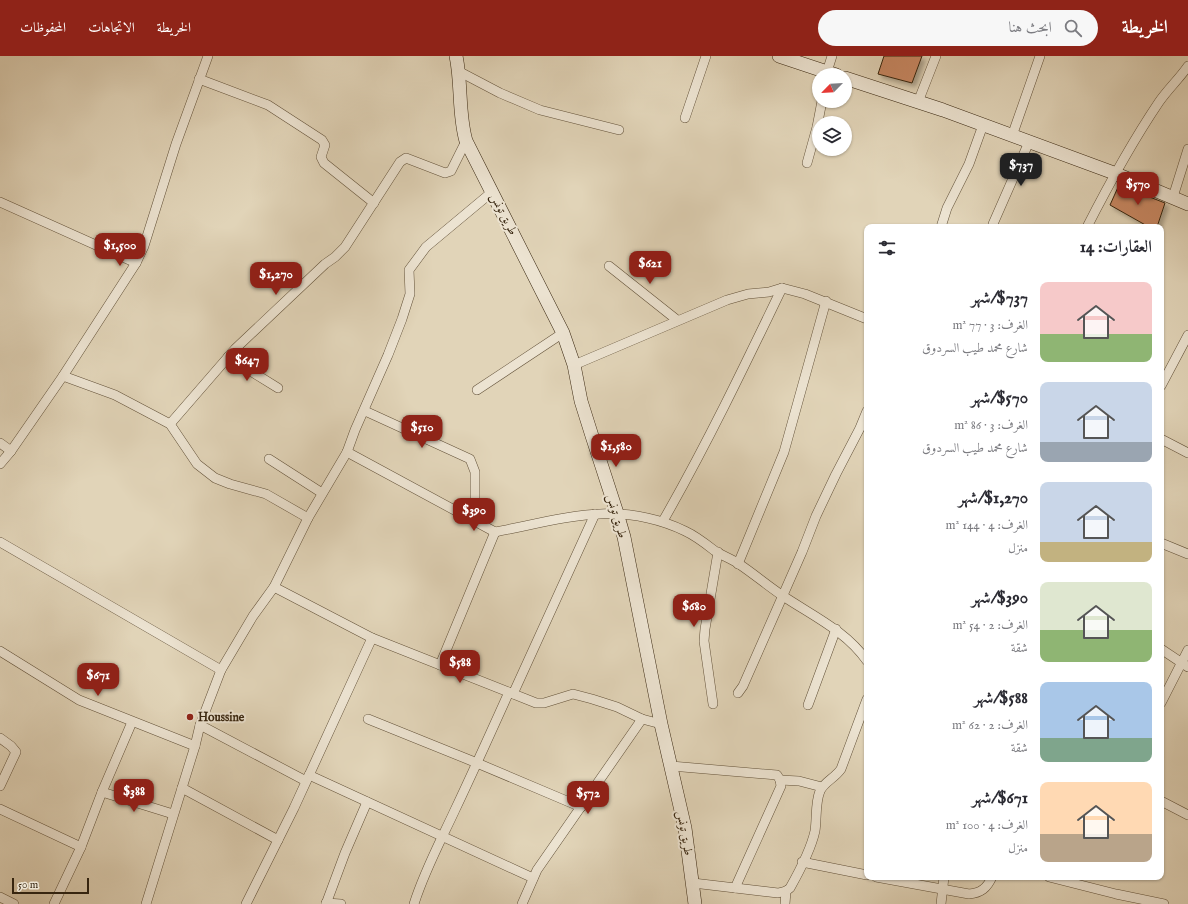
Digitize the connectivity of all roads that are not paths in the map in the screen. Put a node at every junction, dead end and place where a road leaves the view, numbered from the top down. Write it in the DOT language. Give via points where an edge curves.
graph roads {
  1 [pos="208,56"];
  2 [pos="456,56"];
  3 [pos="706,56"];
  4 [pos="778,56"];
  5 [pos="832,56"];
  6 [pos="936,56"];
  7 [pos="1040,56"];
  8 [pos="1188,66"];
  9 [pos="812,68"];
  10 [pos="830,68"];
  11 [pos="460,72"];
  12 [pos="200,79"];
  13 [pos="852,80"];
  14 [pos="918,102"];
  15 [pos="821,108"];
  16 [pos="685,118"];
  17 [pos="983,125"];
  18 [pos="619,130"];
  19 [pos="1012,136"];
  20 [pos="466,141"];
  21 [pos="1029,142"];
  22 [pos="1188,149"];
  23 [pos="807,163"];
  24 [pos="1114,173"];
  25 [pos="492,192"];
  26 [pos="1183,200"];
  27 [pos="0,202"];
  28 [pos="374,203"];
  29 [pos="942,224"];
  30 [pos="993,224"];
  31 [pos="1088,224"];
  32 [pos="136,263"];
  33 [pos="610,266"];
  34 [pos="782,288"];
  35 [pos="826,301"];
  36 [pos="864,318"];
  37 [pos="677,320"];
  38 [pos="563,333"];
  39 [pos="1188,335"];
  40 [pos="228,357"];
  41 [pos="574,365"];
  42 [pos="64,376"];
  43 [pos="1164,380"];
  44 [pos="278,388"];
  45 [pos="477,390"];
  46 [pos="365,411"];
  47 [pos="864,419"];
  48 [pos="170,424"];
  49 [pos="1164,441"];
  50 [pos="0,443"];
  51 [pos="11,451"];
  52 [pos="347,452"];
  53 [pos="1188,453"];
  54 [pos="269,459"];
  55 [pos="0,464"];
  56 [pos="322,493"];
  57 [pos="617,513"];
  58 [pos="595,514"];
  59 [pos="308,518"];
  60 [pos="475,520"];
  61 [pos="663,521"];
  62 [pos="495,532"];
  63 [pos="0,542"];
  64 [pos="1164,544"];
  65 [pos="718,552"];
  66 [pos="1188,554"];
  67 [pos="738,564"];
  68 [pos="274,587"];
  69 [pos="783,596"];
  70 [pos="836,629"];
  71 [pos="372,638"];
  72 [pos="1188,650"];
  73 [pos="0,651"];
  74 [pos="1164,652"];
  75 [pos="864,656"];
  76 [pos="440,665"];
  77 [pos="1185,665"];
  78 [pos="221,670"];
  79 [pos="511,693"];
  80 [pos="738,693"];
  81 [pos="1164,697"];
  82 [pos="713,704"];
  83 [pos="808,705"];
  84 [pos="864,707"];
  85 [pos="368,719"];
  86 [pos="642,719"];
  87 [pos="132,722"];
  88 [pos="661,724"];
  89 [pos="200,725"];
  90 [pos="0,738"];
  91 [pos="195,746"];
  92 [pos="477,763"];
  93 [pos="671,766"];
  94 [pos="308,778"];
  95 [pos="780,780"];
  96 [pos="0,786"];
  97 [pos="822,787"];
  98 [pos="182,788"];
  99 [pos="102,792"];
  100 [pos="367,802"];
  101 [pos="1164,803"];
  102 [pos="581,807"];
  103 [pos="0,809"];
  104 [pos="173,814"];
  105 [pos="1188,815"];
  106 [pos="443,836"];
  107 [pos="278,840"];
  108 [pos="81,847"];
  109 [pos="802,862"];
  110 [pos="864,874"];
  111 [pos="533,878"];
  112 [pos="891,880"];
  113 [pos="944,880"];
  114 [pos="990,880"];
  115 [pos="1061,880"];
  116 [pos="693,883"];
  117 [pos="735,888"];
  118 [pos="943,890"];
  119 [pos="786,891"];
  120 [pos="1116,894"];
  121 [pos="0,897"];
  122 [pos="1159,903"];
  123 [pos="14,904"];
  124 [pos="54,904"];
  125 [pos="146,904"];
  126 [pos="246,904"];
  127 [pos="326,904"];
  128 [pos="341,904"];
  129 [pos="414,904"];
  130 [pos="522,904"];
  131 [pos="695,904"];
  132 [pos="785,904"];
  133 [pos="941,904"];
  134 [pos="1115,904"];
  1 -- 12 [label="street"];
  2 -- 11 [label="main road, طريق تونس"];
  3 -- 16 [label="street"];
  4 -- 9 [label="main road"];
  5 -- 10 [label="street"];
  6 -- 14 [label="street"];
  7 -- 19 [label="street"];
  8 -- 24 [label="street" via="1160,101"];
  11 -- 18 [label="street" via="540,110"];
  11 -- 20 [label="main road, طريق تونس"];
  12 -- 28 [label="street" via="268,105 322,140 325,145 321,157 324,163"];
  12 -- 32 [label="street"];
  13 -- 14 [label="main road"];
  14 -- 17 [label="main road"];
  15 -- 23 [label="street"];
  17 -- 19 [label="main road"];
  17 -- 29 [label="street" via="969,164"];
  19 -- 21 [label="main road"];
  20 -- 25 [label="main road, طريق تونس"];
  20 -- 28 [label="street" via="448,173 406,158 400,162"];
  21 -- 24 [label="main road"];
  21 -- 30 [label="street"];
  22 -- 26 [label="street"];
  24 -- 26 [label="main road"];
  24 -- 31 [label="street"];
  25 -- 38 [label="main road, طريق تونس"];
  25 -- 46 [label="street" via="426,246 409,270 410,294"];
  27 -- 32 [label="street"];
  28 -- 40 [label="street" via="345,247"];
  32 -- 42 [label="street"];
  33 -- 37 [label="street"];
  34 -- 35 [label="street"];
  34 -- 37 [label="street" via="728,300"];
  34 -- 61 [label="street" via="722,412"];
  35 -- 36 [label="street"];
  35 -- 67 [label="street" via="784,452"];
  37 -- 41 [label="street"];
  38 -- 41 [label="main road, طريق تونس"];
  38 -- 45 [label="street"];
  39 -- 43 [label="street"];
  40 -- 44 [label="street"];
  40 -- 48 [label="street"];
  41 -- 57 [label="main road, طريق تونس" via="583,408"];
  42 -- 48 [label="street" via="116,395"];
  42 -- 51 [label="street"];
  46 -- 52 [label="street"];
  46 -- 60 [label="street" via="470,460 475,472"];
  47 -- 69 [label="street" via="816,516"];
  48 -- 59 [label="street" via="197,464 215,478 266,494"];
  49 -- 53 [label="street"];
  50 -- 51 [label="street"];
  51 -- 55 [label="street"];
  52 -- 56 [label="street"];
  52 -- 60 [label="street"];
  54 -- 56 [label="street"];
  56 -- 59 [label="street"];
  57 -- 58 [label="street"];
  57 -- 61 [label="street"];
  57 -- 88 [label="main road, طريق تونس"];
  58 -- 62 [label="street" via="569,516"];
  58 -- 79 [label="street"];
  59 -- 68 [label="street"];
  60 -- 62 [label="street"];
  61 -- 65 [label="street" via="687,532"];
  62 -- 76 [label="street"];
  63 -- 78 [label="street"];
  64 -- 66 [label="street"];
  65 -- 67 [label="street"];
  65 -- 82 [label="street" via="704,641"];
  67 -- 69 [label="street"];
  68 -- 71 [label="street"];
  68 -- 78 [label="street" via="253,616"];
  69 -- 70 [label="street"];
  69 -- 80 [label="street"];
  70 -- 75 [label="street"];
  70 -- 83 [label="street"];
  71 -- 76 [label="street"];
  71 -- 94 [label="street"];
  72 -- 77 [label="street"];
  73 -- 87 [label="street" via="79,700"];
  74 -- 77 [label="street"];
  76 -- 79 [label="street"];
  77 -- 81 [label="street"];
  78 -- 89 [label="street"];
  79 -- 86 [label="street" via="536,703 573,694"];
  79 -- 92 [label="street"];
  84 -- 97 [label="street" via="841,768 837,775"];
  85 -- 92 [label="street"];
  86 -- 88 [label="street"];
  86 -- 102 [label="street"];
  87 -- 91 [label="street"];
  87 -- 99 [label="street"];
  88 -- 93 [label="main road, طريق تونس"];
  89 -- 91 [label="street"];
  89 -- 94 [label="street"];
  90 -- 96 [label="street" via="16,752"];
  91 -- 98 [label="street"];
  92 -- 102 [label="street"];
  92 -- 106 [label="street"];
  93 -- 95 [label="street" via="777,775"];
  93 -- 116 [label="main road, طريق تونس" via="685,828"];
  94 -- 100 [label="street"];
  94 -- 107 [label="street"];
  95 -- 97 [label="street" via="799,780"];
  95 -- 117 [label="street" via="781,786"];
  97 -- 109 [label="street" via="810,847"];
  98 -- 104 [label="street"];
  98 -- 107 [label="street"];
  99 -- 104 [label="street"];
  99 -- 108 [label="street"];
  100 -- 106 [label="street"];
  100 -- 127 [label="street"];
  101 -- 105 [label="street"];
  102 -- 111 [label="street"];
  103 -- 108 [label="street"];
  104 -- 125 [label="street"];
  106 -- 111 [label="street"];
  106 -- 129 [label="street" via="419,886"];
  107 -- 126 [label="street"];
  108 -- 124 [label="street"];
  109 -- 110 [label="street"];
  109 -- 119 [label="street" via="794,882"];
  111 -- 130 [label="street"];
  112 -- 118 [label="street"];
  113 -- 118 [label="street"];
  114 -- 118 [label="street" via="982,892 976,894"];
  115 -- 120 [label="street"];
  116 -- 117 [label="street"];
  116 -- 131 [label="main road, طريق تونس"];
  117 -- 119 [label="street" via="778,894"];
  118 -- 133 [label="street"];
  119 -- 132 [label="street"];
  120 -- 122 [label="street"];
  120 -- 134 [label="street"];
  121 -- 123 [label="street"];
  127 -- 128 [label="street"];
}
